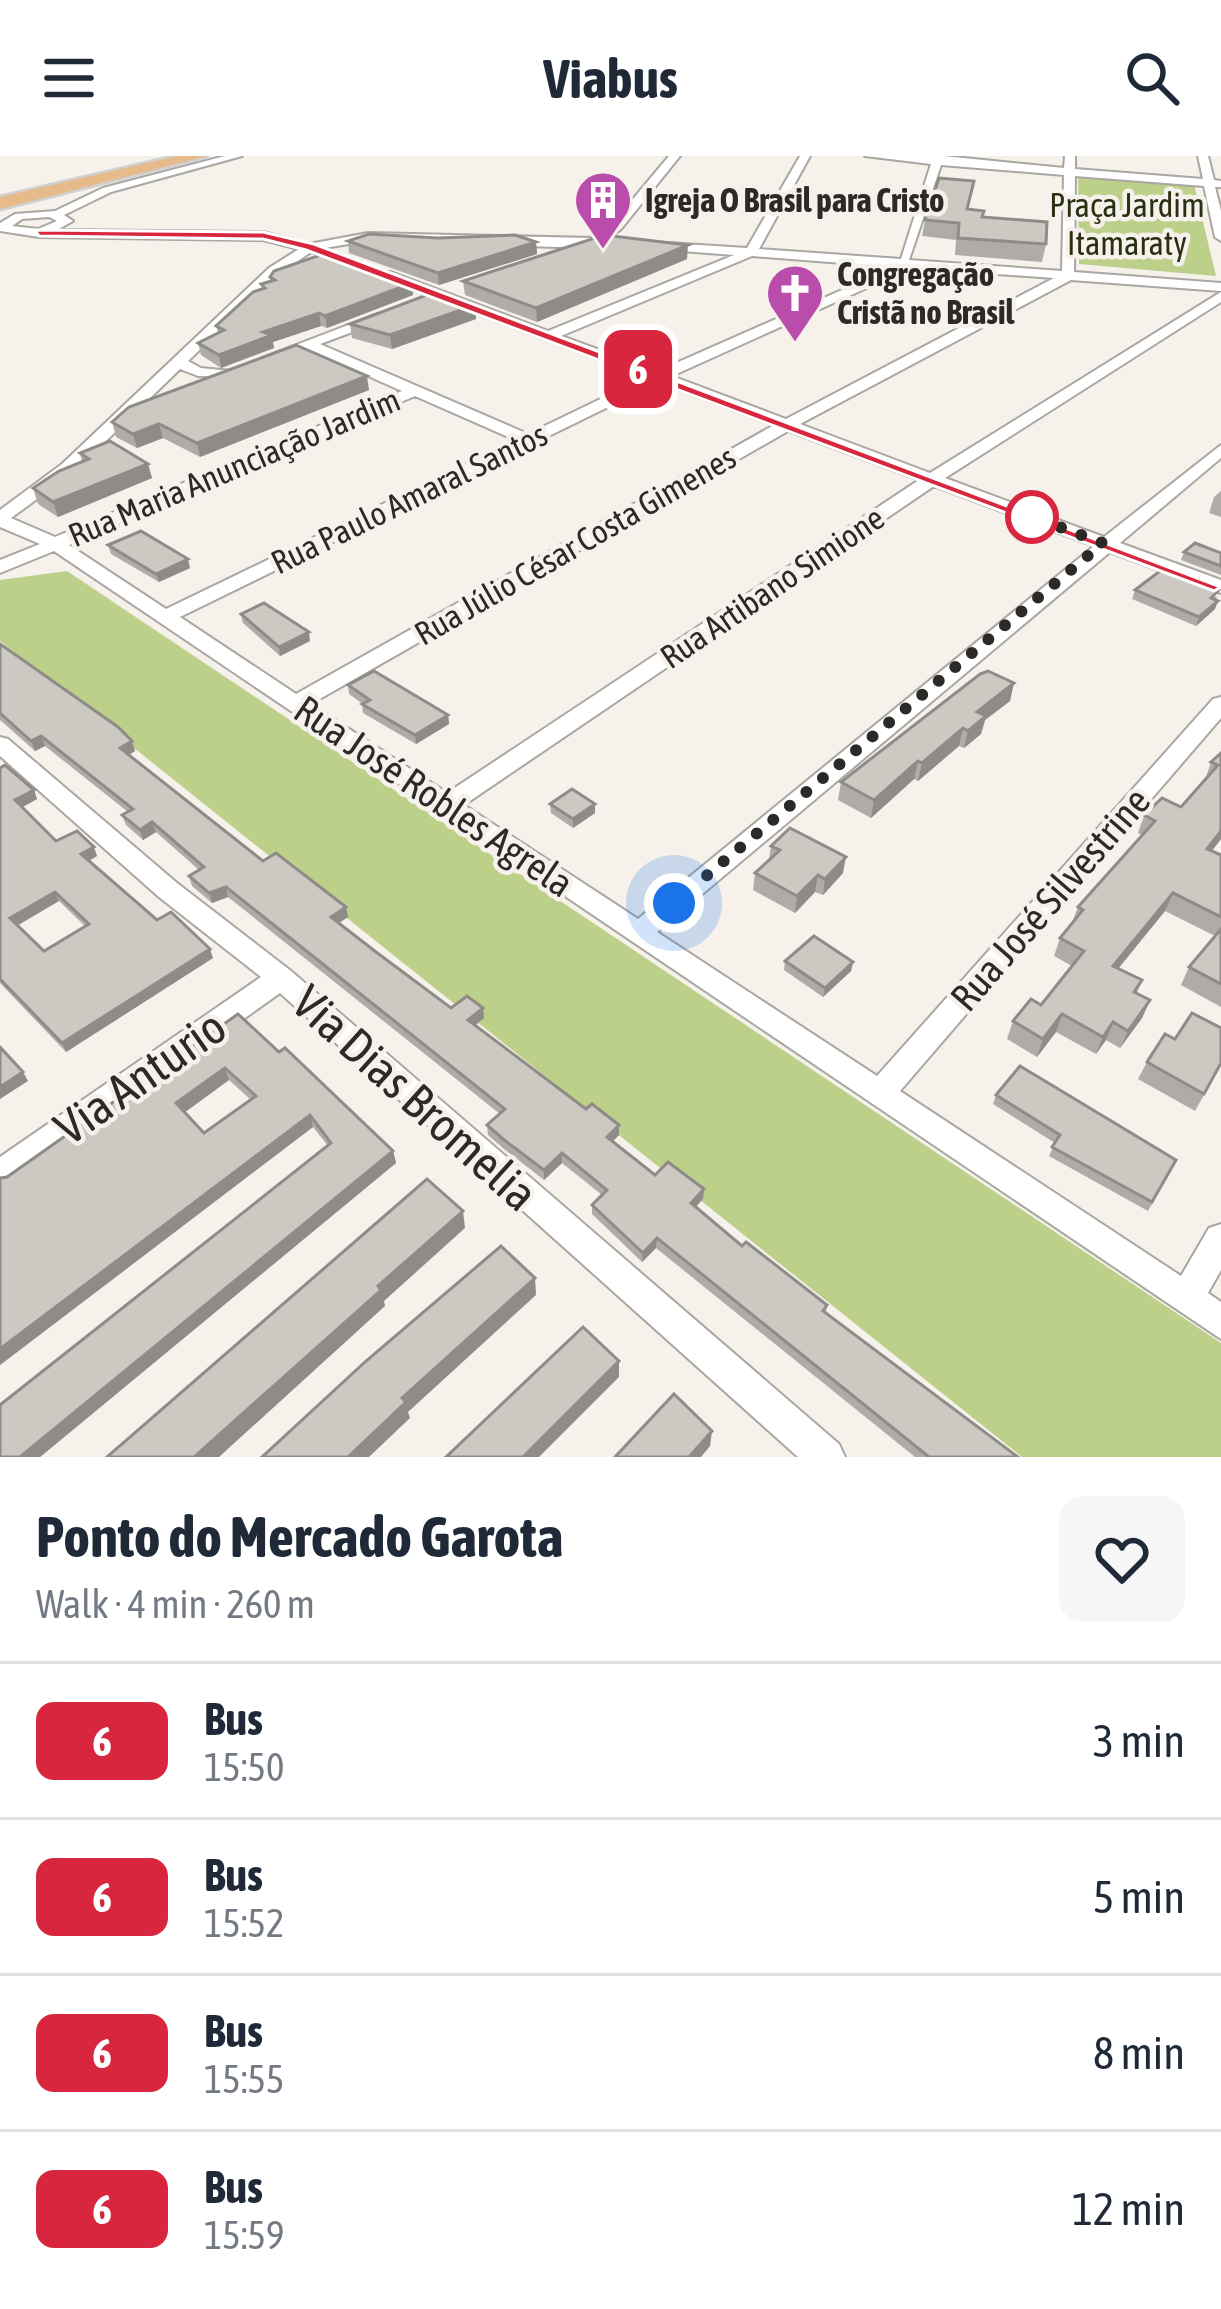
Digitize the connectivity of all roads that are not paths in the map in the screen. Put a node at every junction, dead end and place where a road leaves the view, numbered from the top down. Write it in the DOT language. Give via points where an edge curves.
graph roads {
  1 [pos="170,156"];
  2 [pos="199,156"];
  3 [pos="237,156"];
  4 [pos="675,156"];
  5 [pos="805,156"];
  6 [pos="870,156"];
  7 [pos="1070,156"];
  8 [pos="1203,156"];
  9 [pos="938,159"];
  10 [pos="1069,172"];
  11 [pos="1216,183"];
  12 [pos="5,199"];
  13 [pos="36,213"];
  14 [pos="62,216"];
  15 [pos="1,227"];
  16 [pos="170,232"];
  17 [pos="39,233"];
  18 [pos="1221,237"];
  19 [pos="603,238"];
  20 [pos="628,238"];
  21 [pos="650,239"];
  22 [pos="310,247"];
  23 [pos="752,249"];
  24 [pos="908,259"];
  25 [pos="540,261"];
  26 [pos="353,263"];
  27 [pos="374,271"];
  28 [pos="1067,272"];
  29 [pos="1221,287"];
  30 [pos="458,288"];
  31 [pos="438,295"];
  32 [pos="416,303"];
  33 [pos="394,311"];
  34 [pos="548,336"];
  35 [pos="307,344"];
  36 [pos="181,363"];
  37 [pos="226,374"];
  38 [pos="658,377"];
  39 [pos="197,386"];
  40 [pos="415,391"];
  41 [pos="161,401"];
  42 [pos="127,414"];
  43 [pos="786,424"];
  44 [pos="529,440"];
  45 [pos="1221,449"];
  46 [pos="932,479"];
  47 [pos="0,519"];
  48 [pos="54,543"];
  49 [pos="1103,543"];
  50 [pos="81,561"];
  51 [pos="0,571"];
  52 [pos="1221,587"];
  53 [pos="166,617"];
  54 [pos="295,704"];
  55 [pos="1221,704"];
  56 [pos="5,755"];
  57 [pos="447,805"];
  58 [pos="638,933"];
  59 [pos="280,978"];
  60 [pos="879,1094"];
  61 [pos="0,1175"];
  62 [pos="1221,1239"];
  63 [pos="1186,1299"];
  64 [pos="1221,1322"];
  65 [pos="826,1457"];
  1 -- 12 [label="main road"];
  2 -- 12 [label="main road"];
  3 -- 14 [label="street" via="106,190"];
  4 -- 19 [label="street" via="658,165"];
  5 -- 23 [label="street"];
  6 -- 9 [label="street"];
  7 -- 10 [label="street"];
  8 -- 11 [label="street"];
  9 -- 10 [label="street"];
  9 -- 24 [label="street"];
  10 -- 11 [label="street"];
  10 -- 28 [label="street"];
  11 -- 18 [label="street"];
  12 -- 13 [label="street"];
  13 -- 14 [label="street"];
  13 -- 15 [label="street"];
  14 -- 16 [label="street"];
  14 -- 17 [label="street" via="59,228"];
  15 -- 17 [label="street"];
  16 -- 17 [label="street"];
  16 -- 22 [label="street"];
  19 -- 20 [label="street"];
  19 -- 22 [label="street" via="368,237"];
  19 -- 23 [label="street"];
  19 -- 25 [label="street"];
  21 -- 23 [label="street"];
  22 -- 26 [label="street"];
  22 -- 36 [label="street" via="274,271"];
  23 -- 24 [label="street"];
  23 -- 34 [label="street"];
  24 -- 28 [label="street"];
  24 -- 38 [label="street, Rua Paulo Amaral Santos"];
  27 -- 31 [label="street"];
  28 -- 29 [label="street"];
  28 -- 43 [label="street, Rua Júlio César Costa Gimenes"];
  29 -- 46 [label="street, Rua Artibano Simione"];
  30 -- 31 [label="street"];
  31 -- 32 [label="street"];
  31 -- 34 [label="street"];
  33 -- 35 [label="street"];
  34 -- 38 [label="street"];
  35 -- 37 [label="street"];
  35 -- 40 [label="street"];
  36 -- 37 [label="street"];
  36 -- 42 [label="street"];
  37 -- 39 [label="street"];
  38 -- 43 [label="street"];
  38 -- 44 [label="street, Rua Paulo Amaral Santos"];
  40 -- 44 [label="street"];
  40 -- 48 [label="street, Rua Maria Anunciação Jardim"];
  41 -- 42 [label="street"];
  42 -- 47 [label="street"];
  43 -- 46 [label="street"];
  43 -- 54 [label="street, Rua Júlio César Costa Gimenes"];
  44 -- 53 [label="street, Rua Paulo Amaral Santos"];
  45 -- 49 [label="street"];
  46 -- 49 [label="street"];
  46 -- 57 [label="street, Rua Artibano Simione"];
  47 -- 48 [label="street, Rua José Robles Agrela"];
  48 -- 50 [label="street, Rua José Robles Agrela"];
  48 -- 51 [label="street, Rua Maria Anunciação Jardim"];
  49 -- 52 [label="street"];
  49 -- 58 [label="street"];
  50 -- 51 [label="street"];
  50 -- 53 [label="street, Rua José Robles Agrela"];
  53 -- 54 [label="street, Rua José Robles Agrela"];
  54 -- 57 [label="street, Rua José Robles Agrela"];
  55 -- 60 [label="street, Rua José Silvestrine"];
  56 -- 59 [label="street, Via Dias Bromelia"];
  57 -- 58 [label="street, Rua José Robles Agrela"];
  58 -- 60 [label="street, Rua José Robles Agrela"];
  59 -- 61 [label="street, Via Anturio"];
  59 -- 65 [label="street, Via Dias Bromelia"];
  60 -- 63 [label="street, Rua José Robles Agrela"];
  62 -- 63 [label="street"];
  63 -- 64 [label="street, Rua José Robles Agrela"];
}
